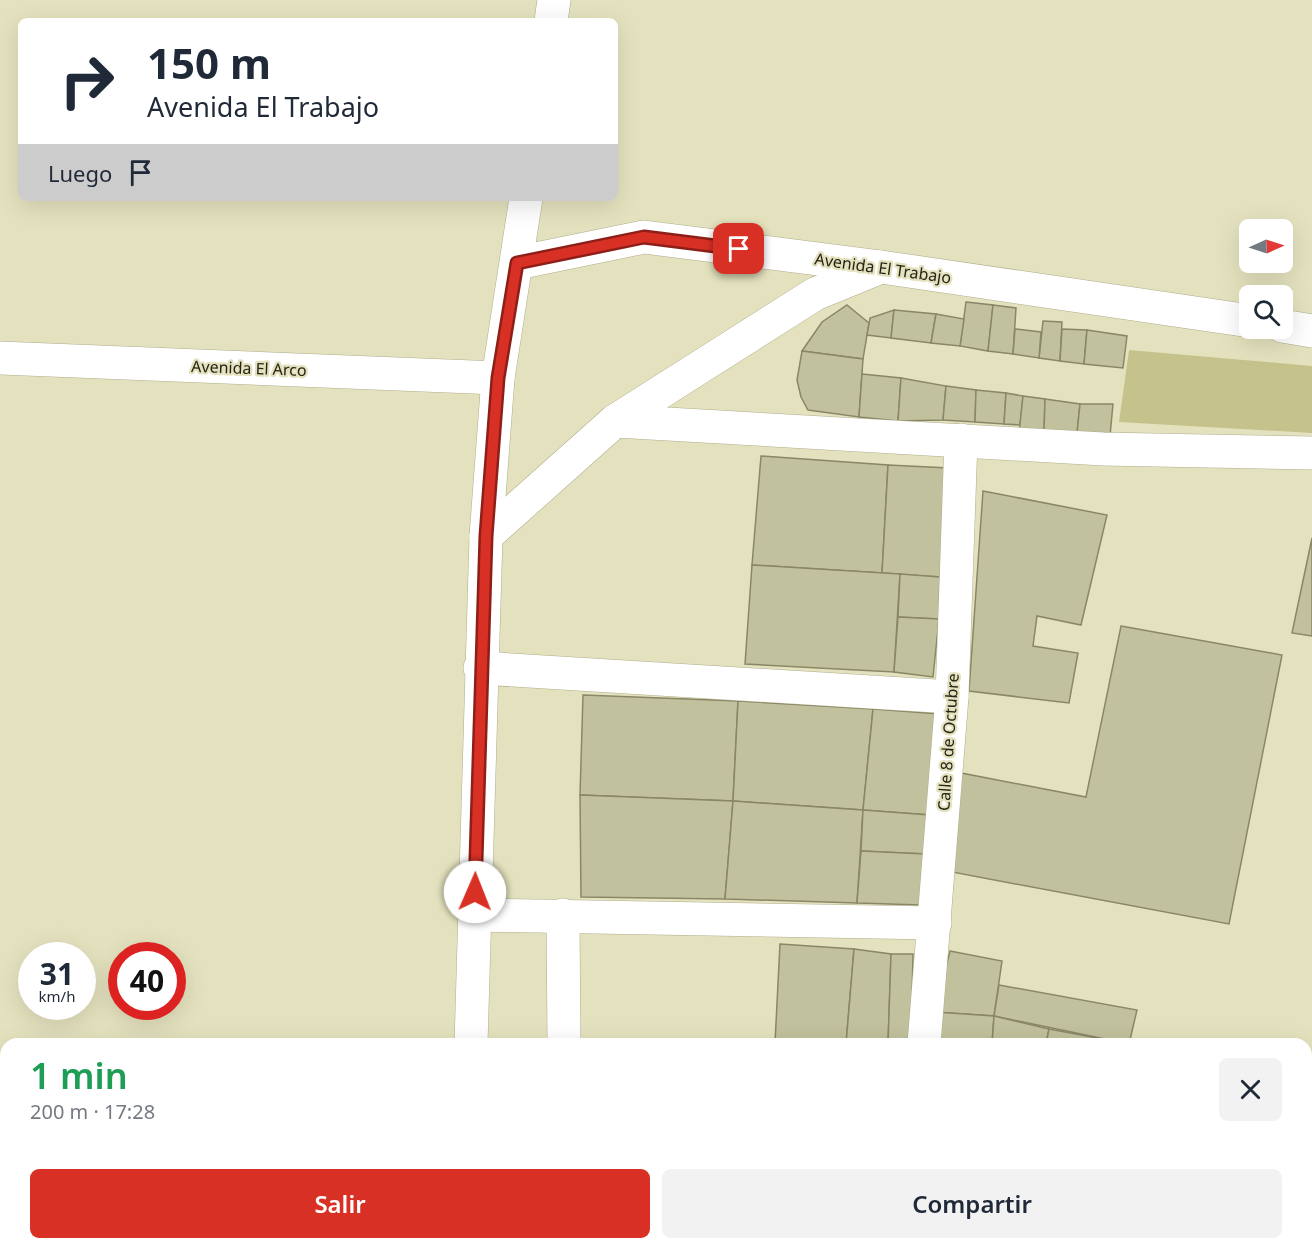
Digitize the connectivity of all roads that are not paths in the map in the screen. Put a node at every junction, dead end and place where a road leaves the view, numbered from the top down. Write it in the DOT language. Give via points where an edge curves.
graph roads {
  1 [pos="554,0"];
  2 [pos="551,18"];
  3 [pos="526,201"];
  4 [pos="517,263"];
  5 [pos="881,267"];
  6 [pos="1239,319"];
  7 [pos="1293,328"];
  8 [pos="1312,331"];
  9 [pos="0,358"];
  10 [pos="498,378"];
  11 [pos="615,421"];
  12 [pos="960,440"];
  13 [pos="1312,453"];
  14 [pos="486,536"];
  15 [pos="480,668"];
  16 [pos="952,697"];
  17 [pos="474,915"];
  18 [pos="563,915"];
  19 [pos="935,922"];
  20 [pos="471,1038"];
  21 [pos="564,1038"];
  22 [pos="925,1038"];
  1 -- 2 [label="street"];
  3 -- 4 [label="street"];
  4 -- 5 [label="street, Avenida El Trabajo" via="644,237"];
  4 -- 10 [label="street"];
  5 -- 6 [label="street, Avenida El Trabajo"];
  5 -- 11 [label="street" via="815,294"];
  7 -- 8 [label="street"];
  9 -- 10 [label="street, Avenida El Arco"];
  10 -- 14 [label="street"];
  11 -- 12 [label="street"];
  11 -- 14 [label="street"];
  12 -- 13 [label="street" via="1103,449"];
  12 -- 16 [label="street, Calle 8 de Octubre"];
  14 -- 15 [label="street"];
  15 -- 16 [label="street"];
  15 -- 17 [label="street"];
  16 -- 19 [label="street, Calle 8 de Octubre"];
  17 -- 18 [label="street"];
  17 -- 20 [label="street"];
  18 -- 19 [label="street"];
  18 -- 21 [label="street"];
  19 -- 22 [label="street, Calle 8 de Octubre"];
}
